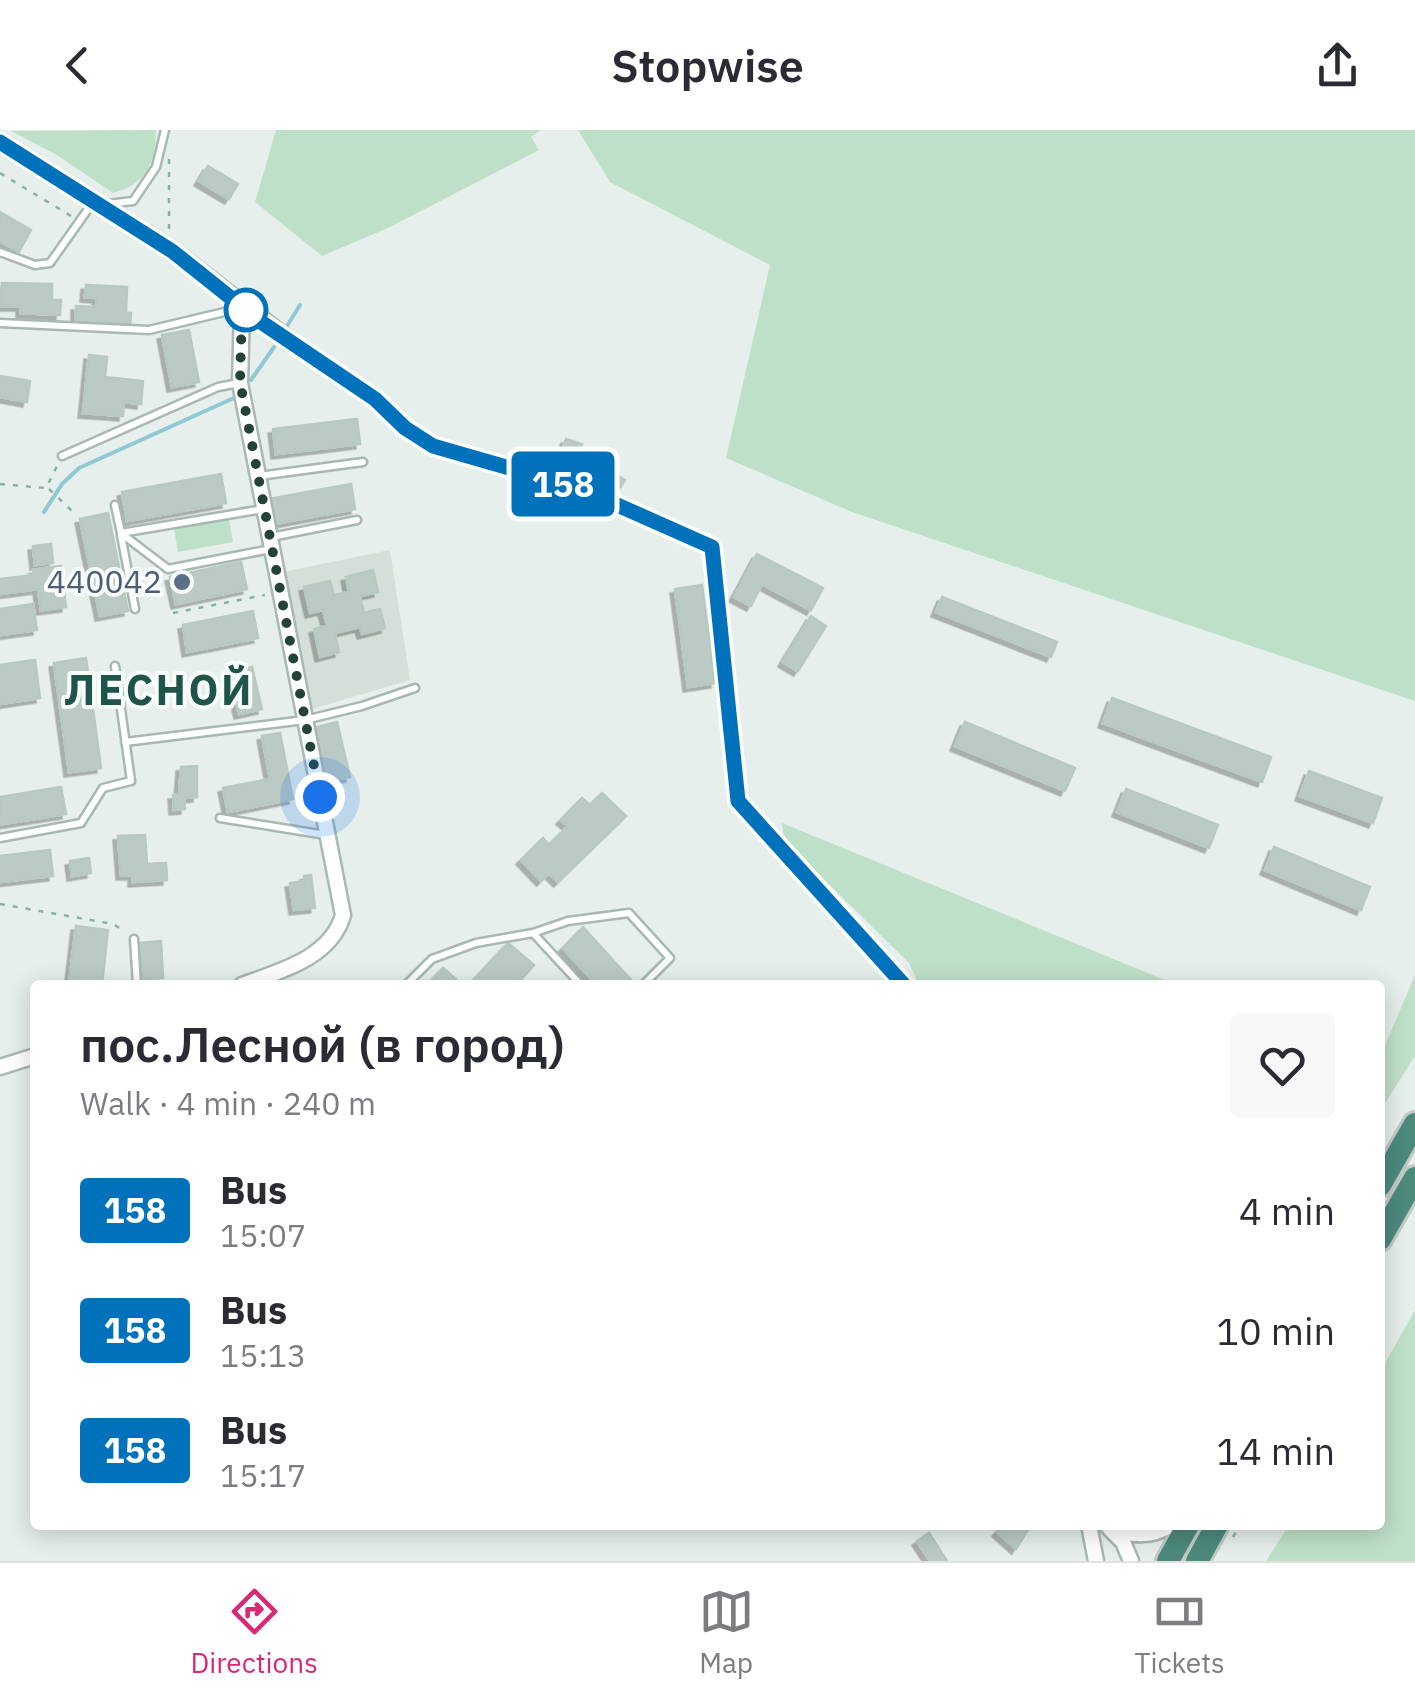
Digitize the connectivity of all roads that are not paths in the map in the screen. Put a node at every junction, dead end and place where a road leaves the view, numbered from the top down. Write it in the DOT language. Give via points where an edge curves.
graph roads {
  1 [pos="165,132"];
  2 [pos="0,142"];
  3 [pos="96,203"];
  4 [pos="0,252"];
  5 [pos="242,308"];
  6 [pos="261,322"];
  7 [pos="0,324"];
  8 [pos="242,328"];
  9 [pos="290,342"];
  10 [pos="240,382"];
  11 [pos="62,456"];
  12 [pos="363,462"];
  13 [pos="258,476"];
  14 [pos="115,505"];
  15 [pos="264,509"];
  16 [pos="358,520"];
  17 [pos="121,533"];
  18 [pos="271,543"];
  19 [pos="135,610"];
  20 [pos="115,666"];
  21 [pos="415,688"];
  22 [pos="306,720"];
  23 [pos="125,742"];
  24 [pos="220,818"];
  25 [pos="328,836"];
  26 [pos="0,838"];
  27 [pos="533,933"];
  28 [pos="134,940"];
  29 [pos="136,980"];
  30 [pos="255,980"];
  31 [pos="411,980"];
  32 [pos="576,980"];
  33 [pos="648,980"];
  34 [pos="899,980"];
  35 [pos="30,1058"];
  36 [pos="0,1067"];
  37 [pos="1415,1124"];
  38 [pos="1385,1175"];
  39 [pos="1415,1178"];
  40 [pos="1385,1230"];
  41 [pos="1090,1530"];
  42 [pos="1111,1530"];
  43 [pos="1117,1530"];
  44 [pos="1156,1530"];
  45 [pos="1185,1530"];
  46 [pos="1214,1530"];
  47 [pos="1096,1561"];
  48 [pos="1131,1561"];
  49 [pos="1168,1561"];
  50 [pos="1197,1561"];
  1 -- 3 [label="lane" via="156,167 133,201"];
  2 -- 3 [label="street"];
  3 -- 4 [label="lane" via="50,264"];
  3 -- 5 [label="street"];
  5 -- 6 [label="street"];
  5 -- 7 [label="lane" via="148,330"];
  5 -- 8 [label="street"];
  6 -- 8 [label="street" via="250,335"];
  6 -- 9 [label="street"];
  8 -- 10 [label="street"];
  9 -- 34 [label="street" via="433,446 579,488 712,547 738,801"];
  10 -- 11 [label="lane"];
  10 -- 13 [label="street"];
  12 -- 13 [label="lane"];
  13 -- 15 [label="street"];
  14 -- 17 [label="lane"];
  15 -- 17 [label="lane"];
  15 -- 18 [label="street"];
  16 -- 18 [label="lane"];
  17 -- 18 [label="lane" via="168,568"];
  17 -- 19 [label="lane"];
  18 -- 22 [label="street"];
  20 -- 23 [label="lane"];
  21 -- 22 [label="lane"];
  22 -- 23 [label="lane"];
  22 -- 25 [label="street"];
  23 -- 26 [label="lane" via="131,781 103,788 80,823"];
  24 -- 25 [label="lane"];
  25 -- 30 [label="street" via="343,915 338,933 301,963"];
  27 -- 31 [label="lane" via="432,959"];
  27 -- 32 [label="lane"];
  27 -- 33 [label="lane" via="629,913 670,958"];
  28 -- 29 [label="lane"];
  35 -- 36 [label="street"];
  37 -- 38 [label="highway"];
  39 -- 40 [label="highway"];
  41 -- 47 [label="street"];
  42 -- 48 [label="street"];
  43 -- 44 [label="street"];
  45 -- 49 [label="highway"];
  46 -- 50 [label="highway"];
}
